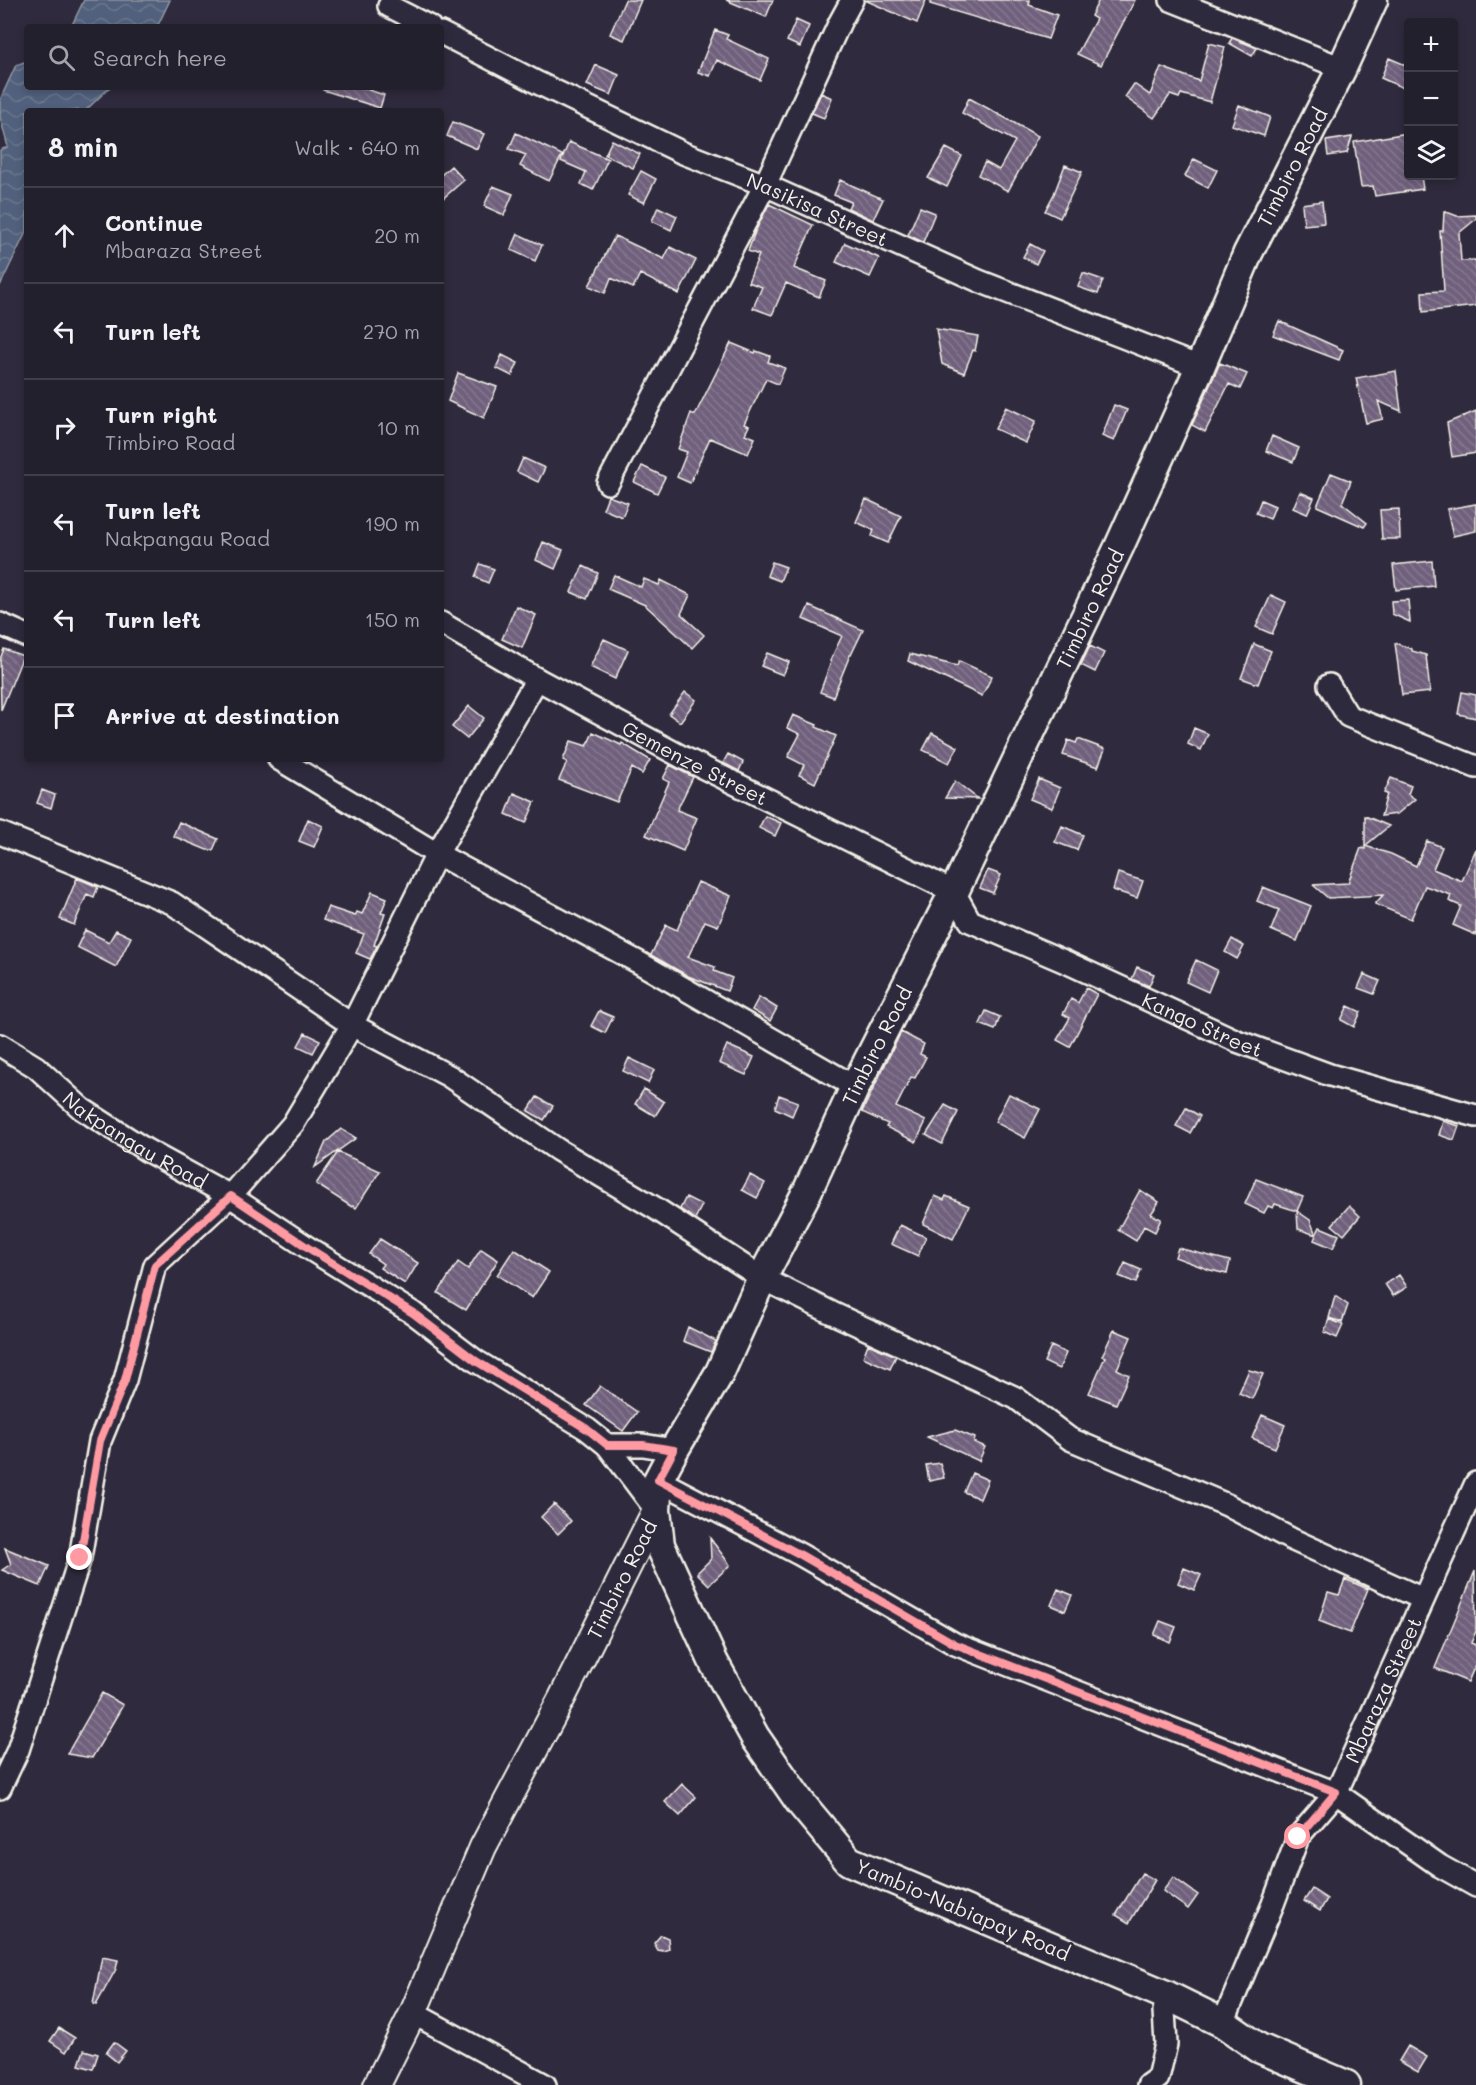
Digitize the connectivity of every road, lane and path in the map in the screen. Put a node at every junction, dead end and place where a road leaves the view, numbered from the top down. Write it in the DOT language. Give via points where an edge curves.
graph roads {
  1 [pos="852,0"];
  2 [pos="1171,0"];
  3 [pos="1373,0"];
  4 [pos="389,6"];
  5 [pos="424,24"];
  6 [pos="444,35"];
  7 [pos="1342,68"];
  8 [pos="765,185"];
  9 [pos="1200,367"];
  10 [pos="608,483"];
  11 [pos="0,624"];
  12 [pos="444,625"];
  13 [pos="24,635"];
  14 [pos="537,679"];
  15 [pos="1329,685"];
  16 [pos="284,762"];
  17 [pos="1476,767"];
  18 [pos="0,833"];
  19 [pos="437,854"];
  20 [pos="954,892"];
  21 [pos="352,1025"];
  22 [pos="0,1046"];
  23 [pos="855,1087"];
  24 [pos="1476,1116"];
  25 [pos="231,1196"];
  26 [pos="762,1278"];
  27 [pos="607,1445"];
  28 [pos="674,1450"];
  29 [pos="658,1480"];
  30 [pos="1476,1483"];
  31 [pos="656,1510"];
  32 [pos="1423,1599"];
  33 [pos="0,1788"];
  34 [pos="1336,1792"];
  35 [pos="1476,1886"];
  36 [pos="1168,1996"];
  37 [pos="413,2013"];
  38 [pos="1223,2023"];
  39 [pos="377,2085"];
  40 [pos="544,2085"];
  41 [pos="1149,2085"];
  42 [pos="1346,2085"];
  1 -- 8 [label="street"];
  2 -- 7 [label="street"];
  3 -- 7 [label="main road, Timbiro Road"];
  4 -- 5 [label="street"];
  6 -- 8 [label="street, Nasikisa Street" via="683,153"];
  7 -- 9 [label="main road, Timbiro Road" via="1248,253"];
  8 -- 9 [label="street, Nasikisa Street" via="979,281"];
  8 -- 10 [label="street"];
  9 -- 20 [label="main road, Timbiro Road" via="1119,547"];
  11 -- 13 [label="street"];
  12 -- 14 [label="street, Gemenze Street"];
  14 -- 19 [label="street"];
  14 -- 20 [label="street, Gemenze Street" via="682,757"];
  15 -- 17 [label="street" via="1348,717"];
  16 -- 19 [label="street"];
  18 -- 21 [label="street" via="172,903"];
  19 -- 21 [label="street"];
  19 -- 23 [label="street" via="638,962"];
  20 -- 23 [label="main road, Timbiro Road"];
  20 -- 24 [label="street, Kango Street" via="970,921 1237,1041 1330,1075"];
  21 -- 25 [label="street" via="293,1124"];
  21 -- 26 [label="street" via="449,1076 558,1150"];
  22 -- 25 [label="street, Nakpangau Road" via="36,1067 82,1109 146,1150"];
  23 -- 26 [label="main road, Timbiro Road"];
  25 -- 27 [label="street, Nakpangau Road"];
  25 -- 33 [label="street" via="155,1265 125,1380 100,1441 80,1558 18,1750"];
  26 -- 28 [label="main road, Timbiro Road" via="720,1372"];
  26 -- 32 [label="street" via="1016,1398 1070,1439 1227,1505"];
  27 -- 28 [label="street"];
  27 -- 31 [label="street, Nakpangau Road"];
  28 -- 29 [label="main road, Timbiro Road"];
  29 -- 31 [label="main road, Timbiro Road"];
  29 -- 34 [label="street" via="801,1555 955,1644"];
  30 -- 32 [label="street, Mbaraza Street"];
  31 -- 36 [label="main road, Yambio-Nabiapay Road" via="660,1545 739,1710 800,1803 849,1861"];
  31 -- 37 [label="street, Timbiro Road" via="483,1846"];
  32 -- 34 [label="street, Mbaraza Street"];
  34 -- 35 [label="street" via="1440,1866"];
  34 -- 38 [label="street, Mbaraza Street" via="1298,1837"];
  36 -- 38 [label="main road, Yambio-Nabiapay Road"];
  36 -- 41 [label="street" via="1164,2011 1166,2044 1158,2078"];
  37 -- 39 [label="street, Timbiro Road"];
  37 -- 40 [label="street"];
  38 -- 42 [label="main road, Yambio-Nabiapay Road" via="1259,2048"];
}
